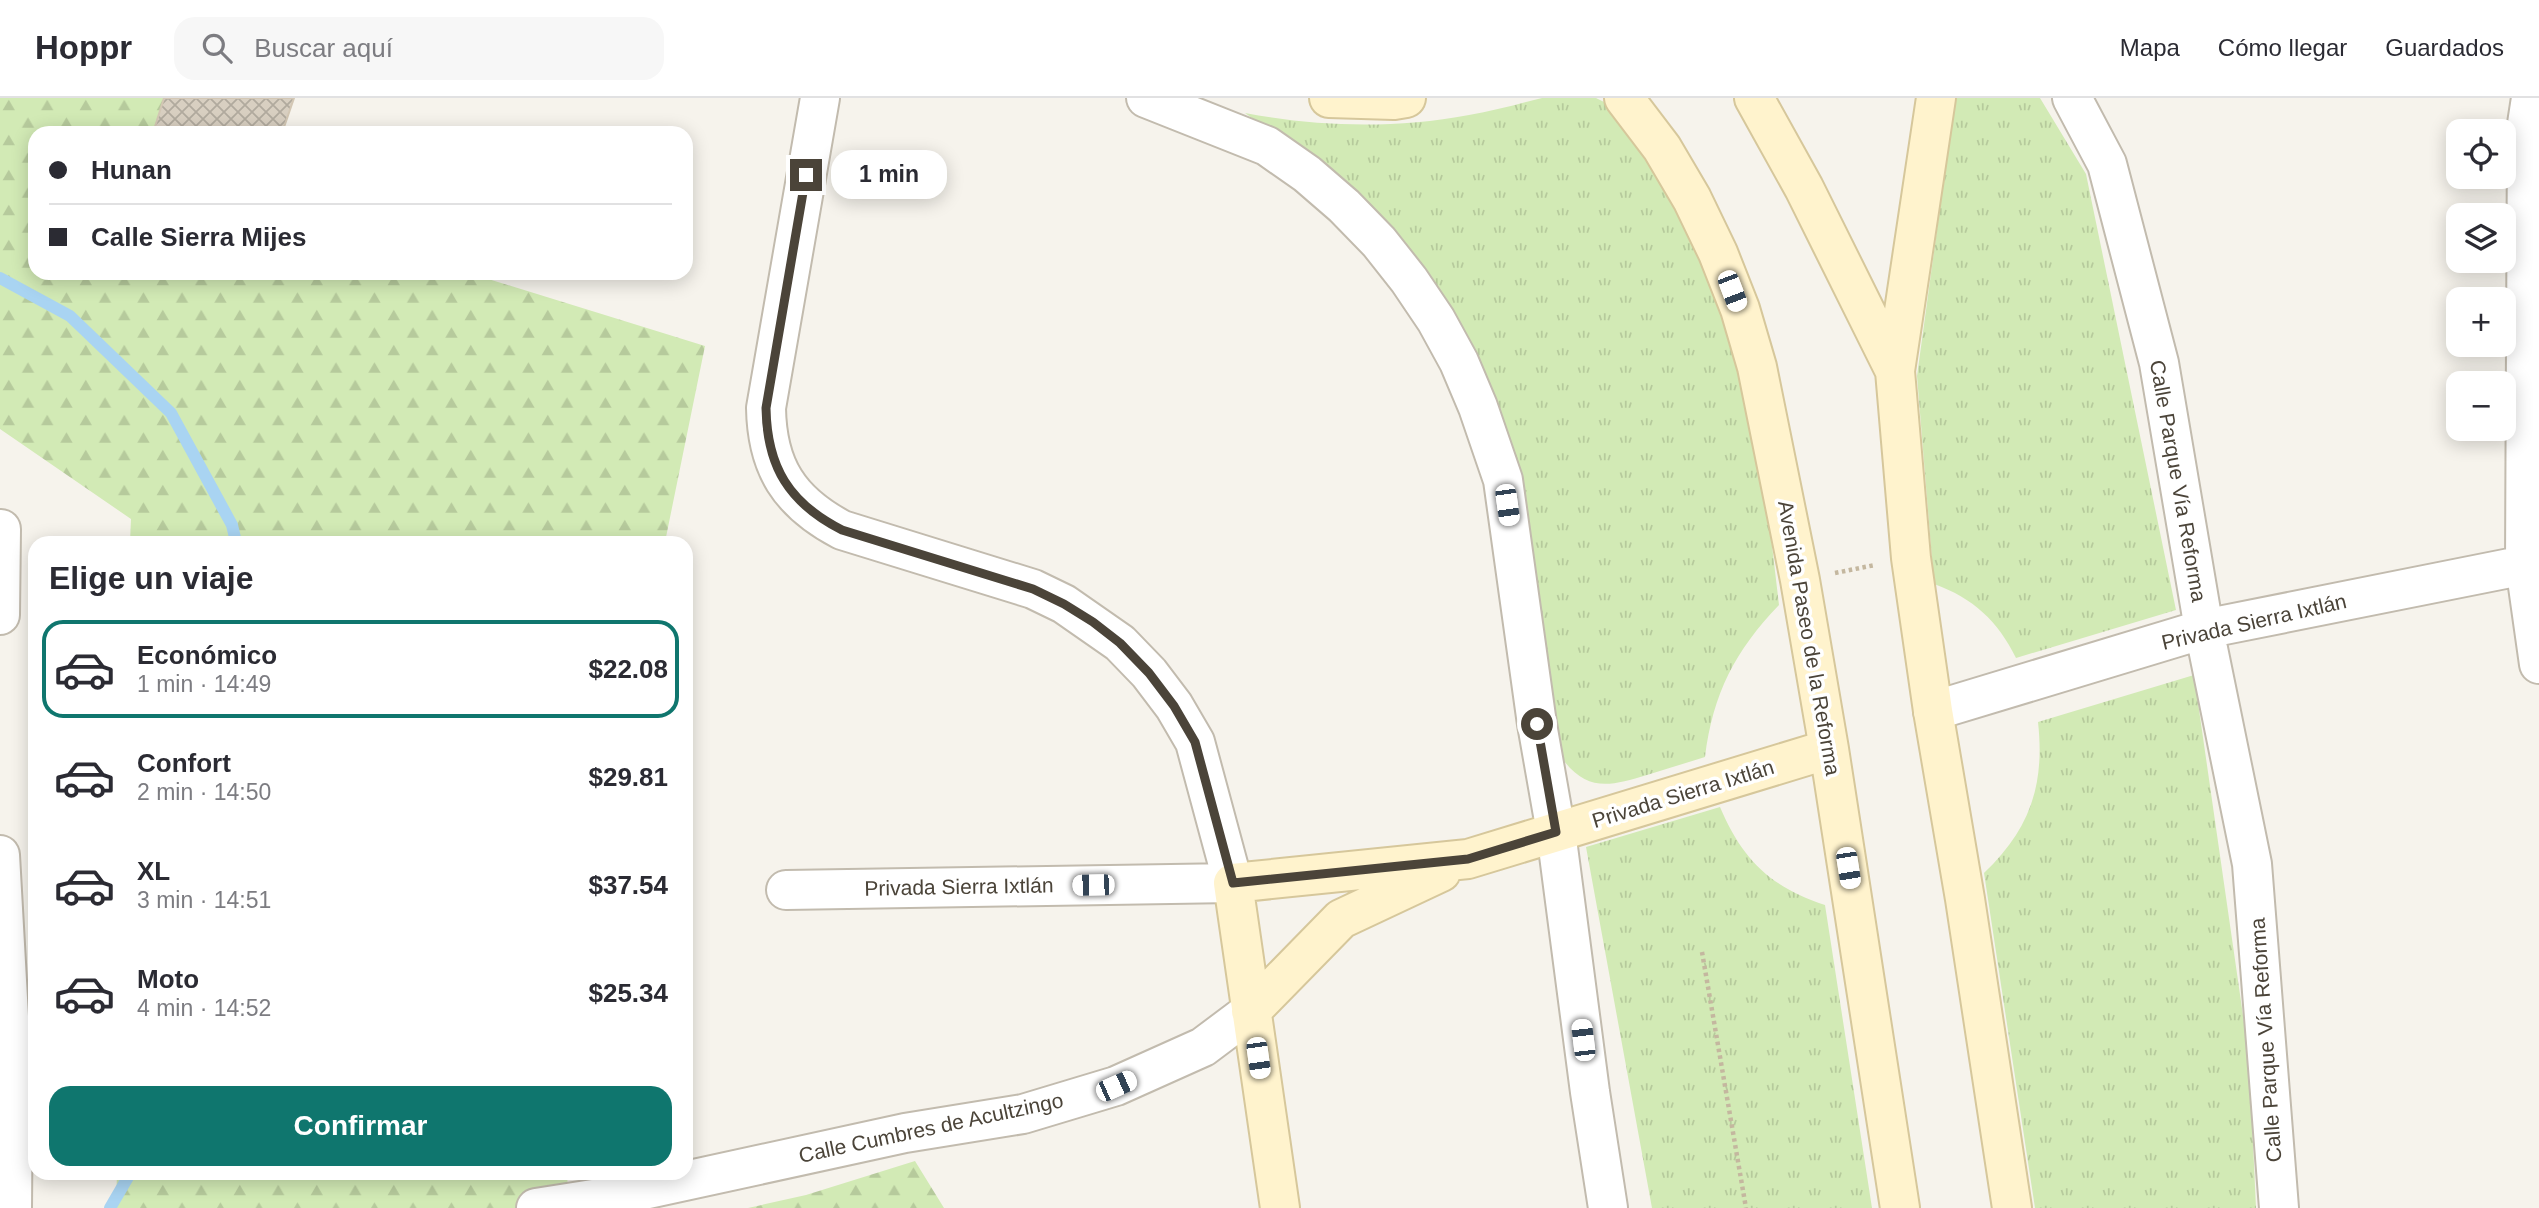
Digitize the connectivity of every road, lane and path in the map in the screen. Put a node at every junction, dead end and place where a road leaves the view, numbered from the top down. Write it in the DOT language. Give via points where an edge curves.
graph roads {
  1 [pos="820,98"];
  2 [pos="1146,98"];
  3 [pos="1329,98"];
  4 [pos="1406,98"];
  5 [pos="1624,98"];
  6 [pos="1754,98"];
  7 [pos="1936,98"];
  8 [pos="2072,98"];
  9 [pos="2531,98"];
  10 [pos="1895,371"];
  11 [pos="1,529"];
  12 [pos="1910,558"];
  13 [pos="2532,565"];
  14 [pos="1800,580"];
  15 [pos="0,615"];
  16 [pos="2204,629"];
  17 [pos="2539,664"];
  18 [pos="1933,711"];
  19 [pos="1829,749"];
  20 [pos="1556,832"];
  21 [pos="0,855"];
  22 [pos="1468,859"];
  23 [pos="1233,883"];
  24 [pos="786,890"];
  25 [pos="1702,952"];
  26 [pos="1251,1011"];
  27 [pos="693,1179"];
  28 [pos="689,1180"];
  29 [pos="12,1208"];
  30 [pos="536,1208"];
  31 [pos="1280,1208"];
  32 [pos="1608,1208"];
  33 [pos="1746,1208"];
  34 [pos="1900,1208"];
  35 [pos="2012,1208"];
  36 [pos="2279,1208"];
  1 -- 23 [label="street" via="766,408 766,435 785,484 820,519 842,530 1033,589 1064,604 1120,643 1149,673 1195,742"];
  2 -- 20 [label="street" via="1267,146 1307,174 1379,242 1436,320 1474,396 1503,480"];
  3 -- 4 [label="main road"];
  5 -- 14 [label="main road, Avenida Paseo de la Reforma" via="1692,200 1740,309 1757,366"];
  6 -- 10 [label="main road" via="1804,187"];
  7 -- 10 [label="main road"];
  8 -- 16 [label="street, Calle Parque Vía Reforma" via="2107,164 2159,363"];
  9 -- 13 [label="street" via="2527,124"];
  10 -- 12 [label="main road"];
  11 -- 15 [label="street"];
  12 -- 14 [label="path"];
  12 -- 18 [label="main road"];
  13 -- 16 [label="street, Privada Sierra Ixtlán"];
  13 -- 17 [label="street"];
  14 -- 19 [label="main road, Avenida Paseo de la Reforma"];
  16 -- 18 [label="street, Privada Sierra Ixtlán"];
  16 -- 36 [label="street, Calle Parque Vía Reforma" via="2252,864"];
  18 -- 35 [label="main road"];
  19 -- 20 [label="main road, Privada Sierra Ixtlán"];
  19 -- 34 [label="main road, Avenida Paseo de la Reforma"];
  20 -- 22 [label="main road, Privada Sierra Ixtlán"];
  20 -- 32 [label="street"];
  21 -- 29 [label="street" via="13,1088"];
  22 -- 23 [label="main road, Privada Sierra Ixtlán"];
  22 -- 26 [label="main road, Calle Cumbres de Acultzingo" via="1341,919"];
  23 -- 24 [label="street, Privada Sierra Ixtlán"];
  23 -- 26 [label="main road"];
  25 -- 33 [label="path"];
  26 -- 27 [label="street, Calle Cumbres de Acultzingo" via="1203,1047 1116,1086 1023,1114 905,1133"];
  26 -- 31 [label="main road"];
  28 -- 30 [label="street, Calle Cumbres de Acultzingo"];
}
